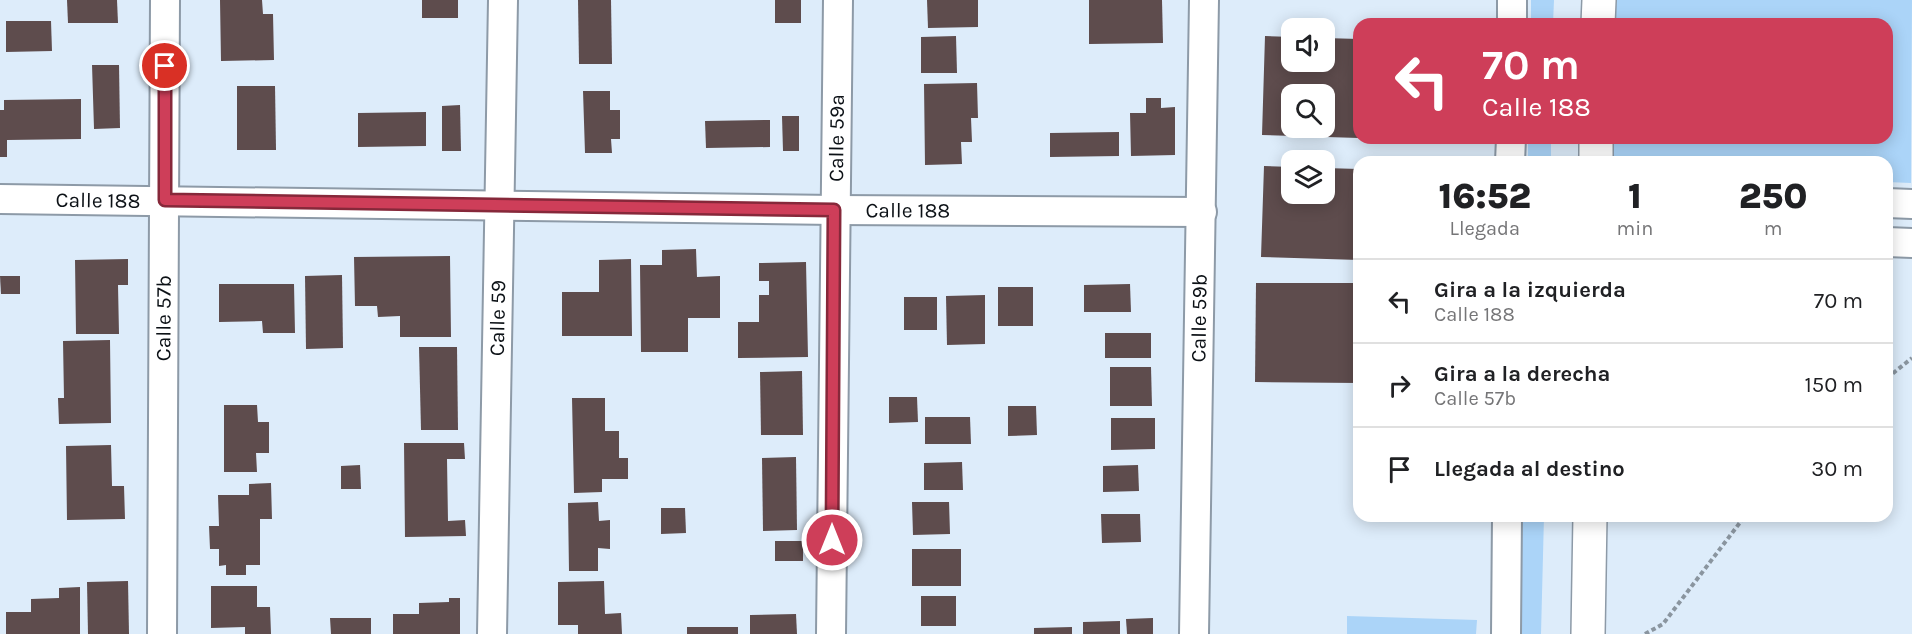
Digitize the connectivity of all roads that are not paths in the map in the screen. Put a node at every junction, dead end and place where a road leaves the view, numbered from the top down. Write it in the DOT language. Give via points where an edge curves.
graph roads {
  1 [pos="165,0"];
  2 [pos="503,0"];
  3 [pos="838,0"];
  4 [pos="1204,0"];
  5 [pos="1512,0"];
  6 [pos="1599,0"];
  7 [pos="1512,18"];
  8 [pos="1598,18"];
  9 [pos="0,199"];
  10 [pos="165,200"];
  11 [pos="1893,203"];
  12 [pos="1912,204"];
  13 [pos="501,206"];
  14 [pos="834,210"];
  15 [pos="1202,212"];
  16 [pos="1893,242"];
  17 [pos="1912,243"];
  18 [pos="1507,522"];
  19 [pos="1590,522"];
  20 [pos="162,634"];
  21 [pos="492,634"];
  22 [pos="831,634"];
  23 [pos="1194,634"];
  24 [pos="1506,634"];
  25 [pos="1588,634"];
  1 -- 10 [label="street, Calle 57b"];
  2 -- 13 [label="street, Calle 59"];
  3 -- 14 [label="street, Calle 59a"];
  4 -- 15 [label="street, Calle 59b"];
  5 -- 7 [label="street"];
  6 -- 8 [label="main road"];
  9 -- 10 [label="street, Calle 188"];
  10 -- 13 [label="street, Calle 188"];
  10 -- 20 [label="street, Calle 57b"];
  11 -- 12 [label="street"];
  13 -- 14 [label="street, Calle 188"];
  13 -- 21 [label="street, Calle 59"];
  14 -- 15 [label="street, Calle 188"];
  14 -- 22 [label="street, Calle 59a"];
  15 -- 23 [label="street, Calle 59b"];
  16 -- 17 [label="street"];
  18 -- 24 [label="street"];
  19 -- 25 [label="main road"];
}
